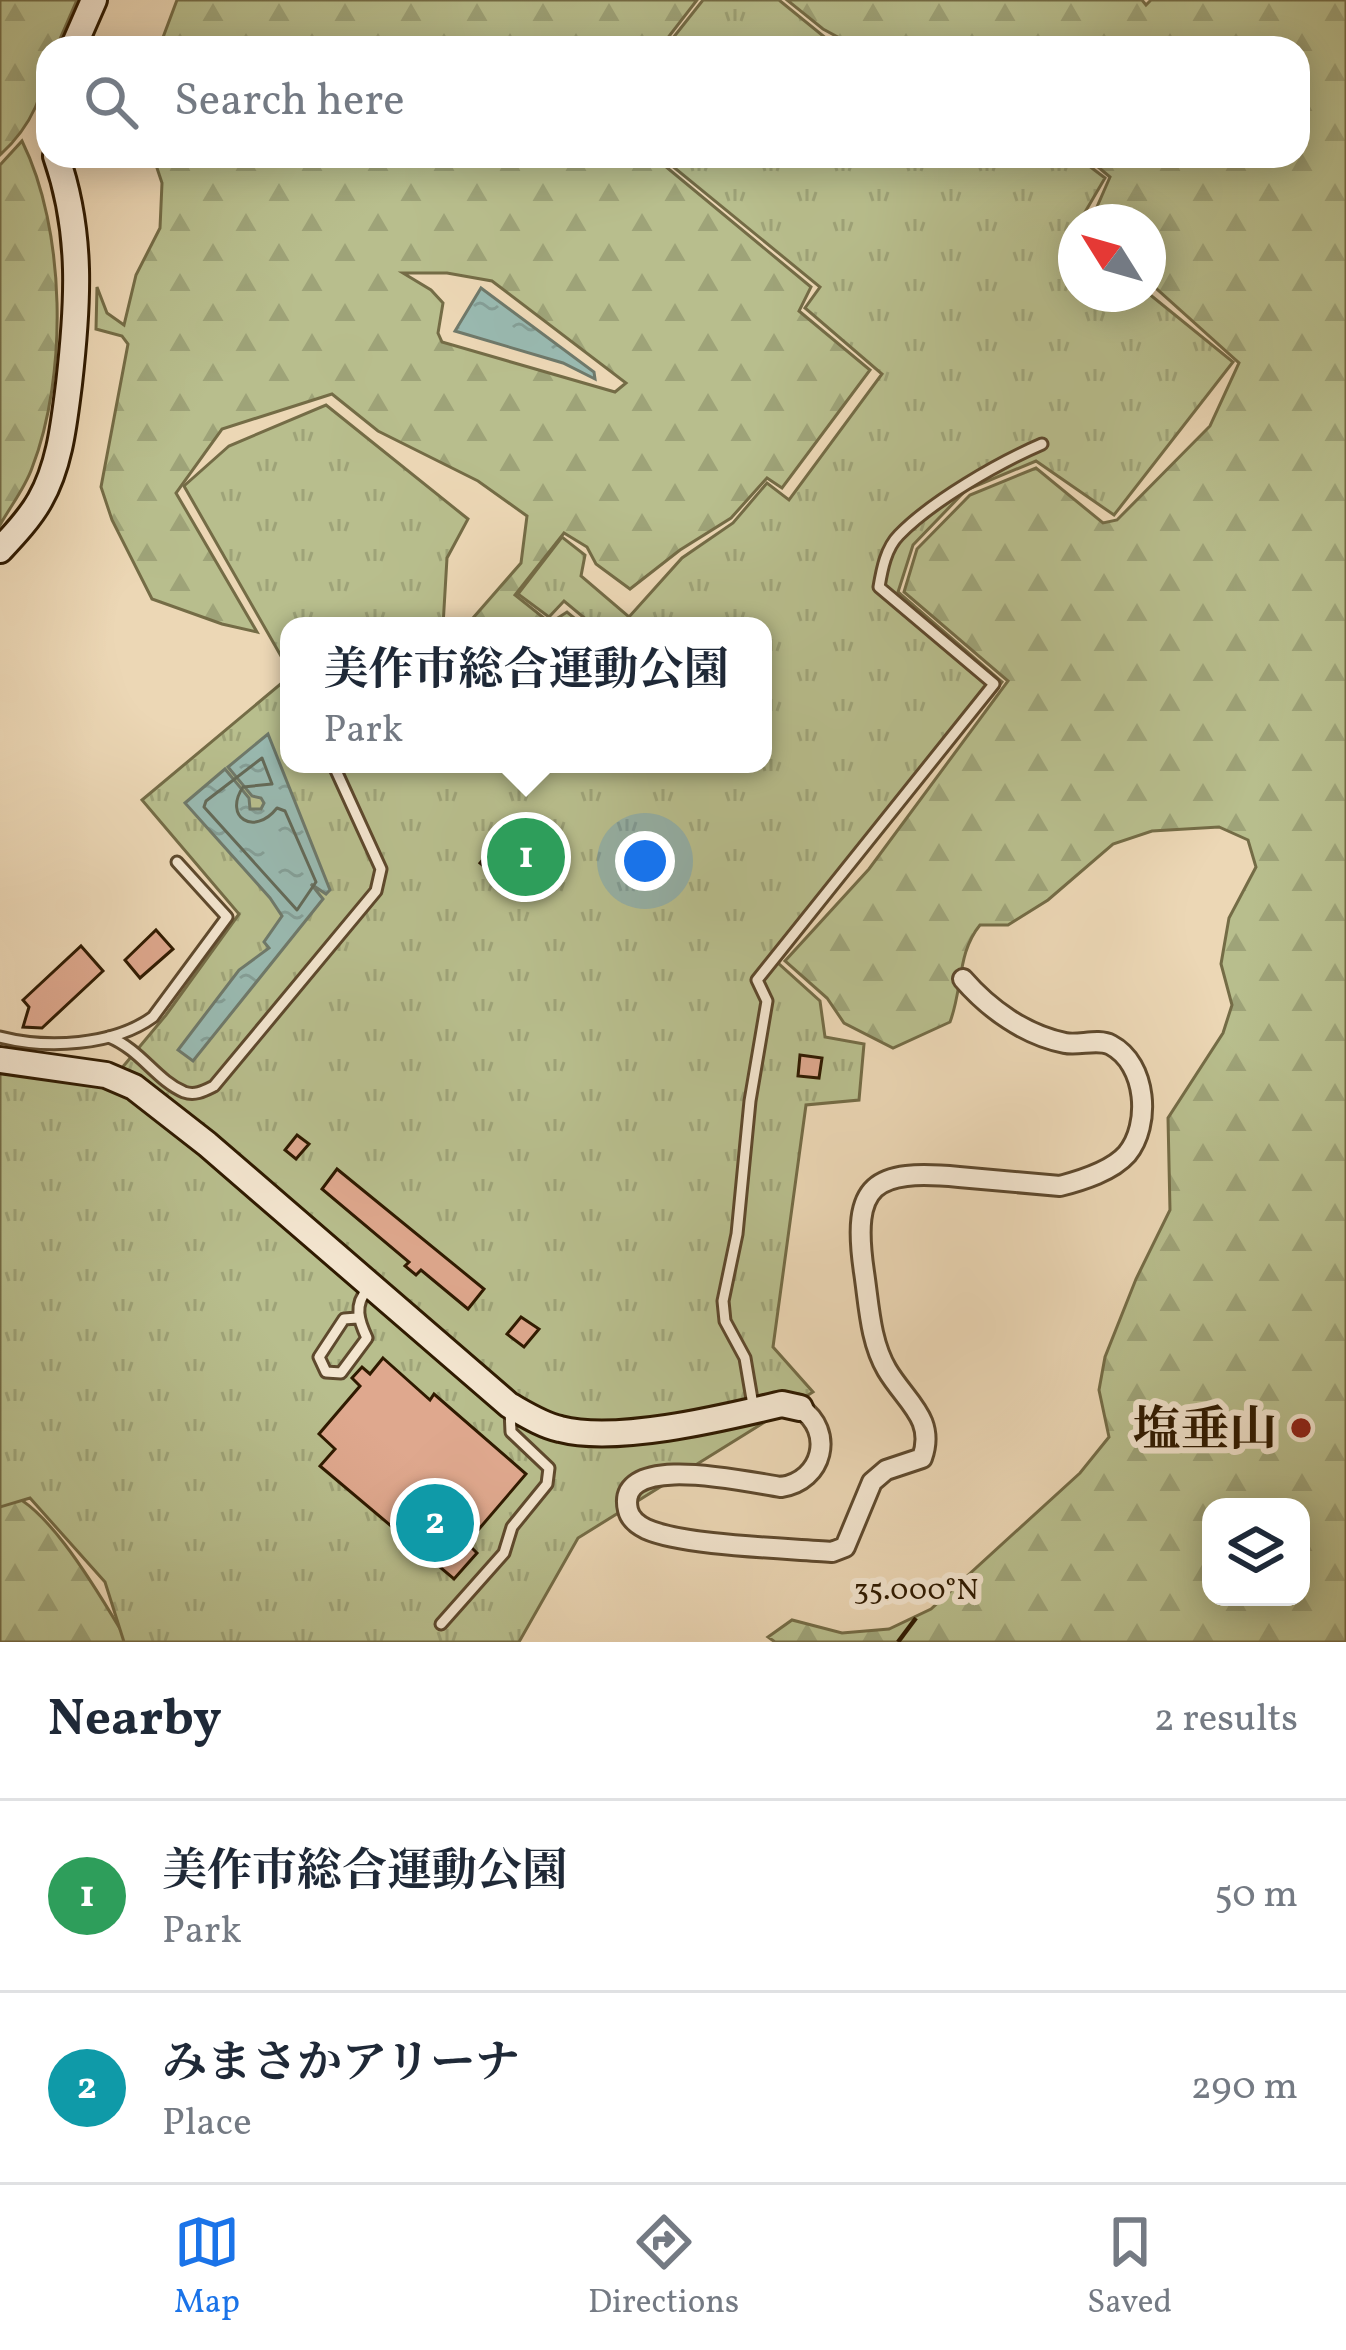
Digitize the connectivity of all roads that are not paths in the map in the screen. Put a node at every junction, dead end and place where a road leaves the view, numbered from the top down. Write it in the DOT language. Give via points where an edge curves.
graph roads {
  1 [pos="94,0"];
  2 [pos="78,36"];
  3 [pos="59,168"];
  4 [pos="1042,444"];
  5 [pos="0,550"];
  6 [pos="337,773"];
  7 [pos="177,862"];
  8 [pos="963,979"];
  9 [pos="0,1037"];
  10 [pos="109,1037"];
  11 [pos="0,1060"];
  12 [pos="372,1285"];
  13 [pos="357,1318"];
  14 [pos="509,1405"];
  15 [pos="800,1408"];
  16 [pos="754,1411"];
  17 [pos="441,1624"];
  1 -- 2 [label="street"];
  3 -- 5 [label="street" via="78,261 66,411 40,499"];
  4 -- 16 [label="lane" via="993,466 896,537 879,587 994,684 757,980 767,1001 723,1300"];
  6 -- 10 [label="lane" via="381,869 376,891 214,1086 184,1092"];
  7 -- 10 [label="lane" via="227,917 153,1017"];
  8 -- 15 [label="street" via="1006,1019 1065,1043 1111,1044 1122,1054 1142,1092 1135,1143 1123,1159 1060,1186 910,1172 885,1179 870,1195 859,1234 875,1346 927,1426 927,1444 922,1458 872,1482 845,1547 670,1536 636,1523 628,1511 634,1484 657,1472 796,1485 816,1463 822,1433"];
  9 -- 10 [label="lane"];
  11 -- 12 [label="street" via="106,1075 134,1087"];
  12 -- 13 [label="lane"];
  12 -- 14 [label="street"];
  13 -- 13 [label="lane" via="368,1338 341,1373 326,1372 319,1357 344,1319"];
  14 -- 16 [label="street" via="561,1430 624,1433"];
  14 -- 17 [label="lane" via="511,1432 549,1468 547,1484 512,1527 504,1553"];
  15 -- 16 [label="street"];
}
